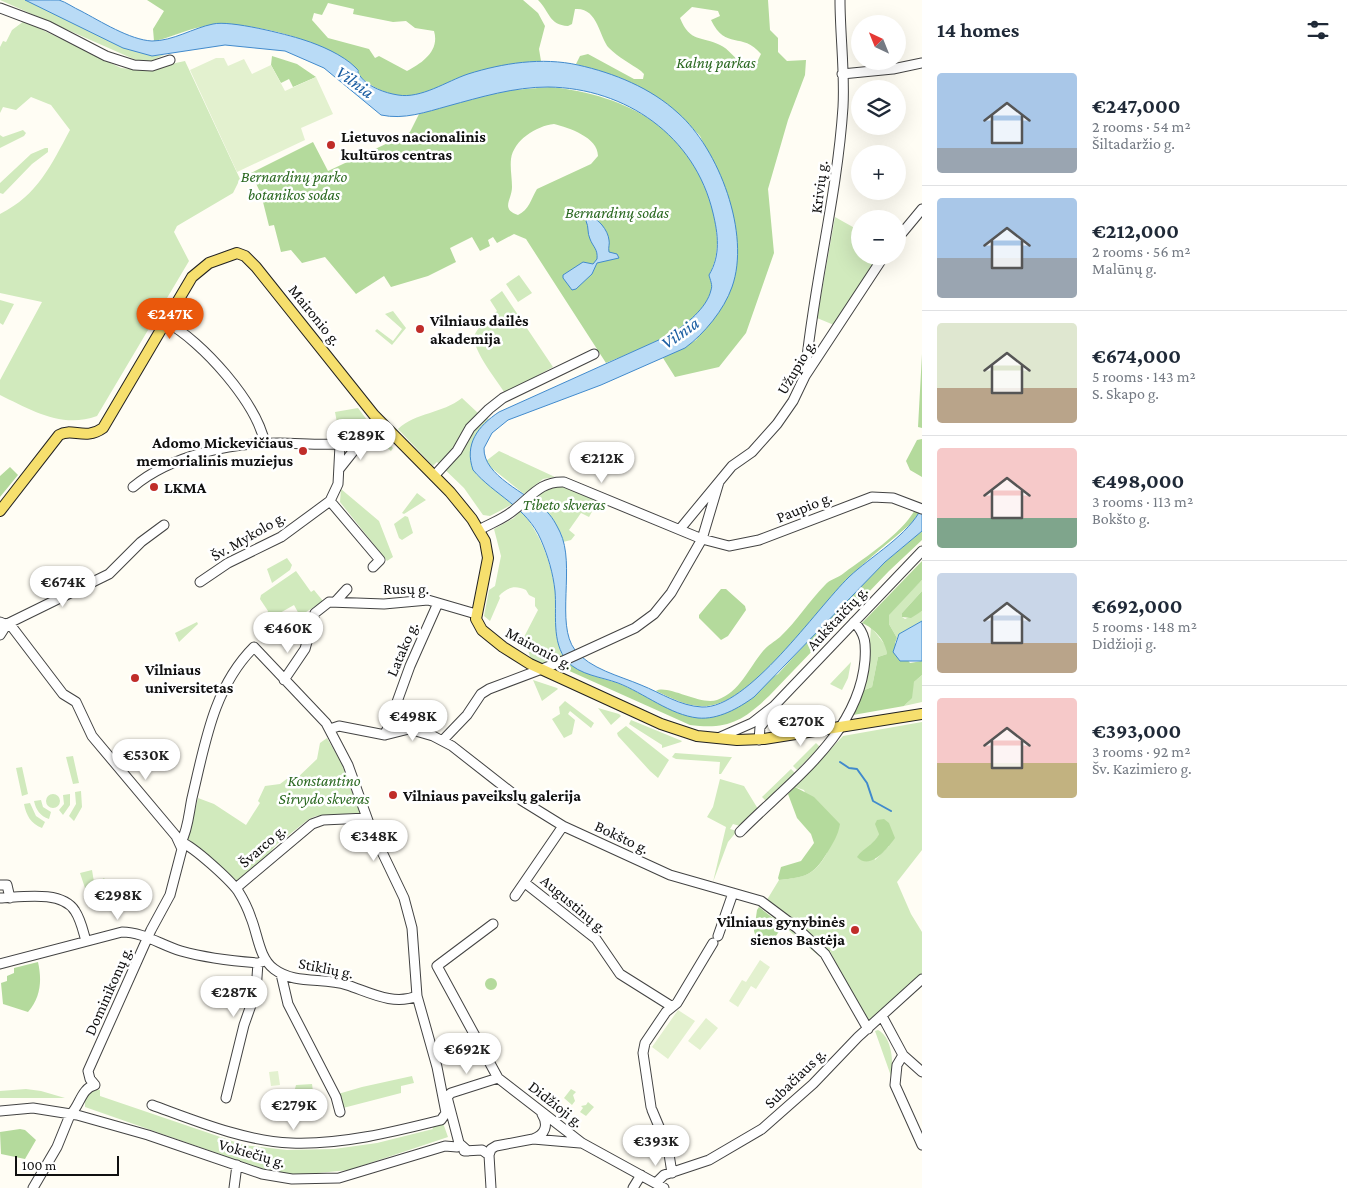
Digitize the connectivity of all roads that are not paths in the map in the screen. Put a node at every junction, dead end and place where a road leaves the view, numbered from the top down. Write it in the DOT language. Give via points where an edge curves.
graph roads {
  1 [pos="840,0"];
  2 [pos="0,8"];
  3 [pos="170,60"];
  4 [pos="922,63"];
  5 [pos="842,74"];
  6 [pos="922,209"];
  7 [pos="906,228"];
  8 [pos="878,265"];
  9 [pos="166,322"];
  10 [pos="594,354"];
  11 [pos="805,376"];
  12 [pos="382,424"];
  13 [pos="363,440"];
  14 [pos="265,444"];
  15 [pos="340,446"];
  16 [pos="340,468"];
  17 [pos="434,476"];
  18 [pos="719,482"];
  19 [pos="133,487"];
  20 [pos="330,501"];
  21 [pos="919,507"];
  22 [pos="0,510"];
  23 [pos="164,525"];
  24 [pos="680,528"];
  25 [pos="479,530"];
  26 [pos="702,539"];
  27 [pos="922,551"];
  28 [pos="376,563"];
  29 [pos="200,582"];
  30 [pos="347,589"];
  31 [pos="336,601"];
  32 [pos="438,603"];
  33 [pos="476,614"];
  34 [pos="854,622"];
  35 [pos="4,623"];
  36 [pos="0,635"];
  37 [pos="544,670"];
  38 [pos="284,680"];
  39 [pos="774,706"];
  40 [pos="922,714"];
  41 [pos="752,723"];
  42 [pos="840,728"];
  43 [pos="330,729"];
  44 [pos="385,735"];
  45 [pos="716,738"];
  46 [pos="443,740"];
  47 [pos="747,740"];
  48 [pos="759,740"];
  49 [pos="367,818"];
  50 [pos="563,826"];
  51 [pos="740,832"];
  52 [pos="184,844"];
  53 [pos="525,883"];
  54 [pos="0,885"];
  55 [pos="236,888"];
  56 [pos="733,893"];
  57 [pos="516,896"];
  58 [pos="0,898"];
  59 [pos="10,898"];
  60 [pos="493,924"];
  61 [pos="148,938"];
  62 [pos="86,941"];
  63 [pos="262,962"];
  64 [pos="0,964"];
  65 [pos="280,974"];
  66 [pos="922,979"];
  67 [pos="417,996"];
  68 [pos="672,1006"];
  69 [pos="882,1016"];
  70 [pos="868,1029"];
  71 [pos="903,1055"];
  72 [pos="922,1072"];
  73 [pos="498,1078"];
  74 [pos="226,1098"];
  75 [pos="152,1105"];
  76 [pos="0,1111"];
  77 [pos="340,1112"];
  78 [pos="542,1113"];
  79 [pos="70,1115"];
  80 [pos="441,1120"];
  81 [pos="533,1139"];
  82 [pos="582,1143"];
  83 [pos="922,1145"];
  84 [pos="457,1147"];
  85 [pos="468,1152"];
  86 [pos="489,1155"];
  87 [pos="236,1165"];
  88 [pos="672,1173"];
  89 [pos="642,1175"];
  90 [pos="660,1186"];
  91 [pos="34,1188"];
  92 [pos="234,1188"];
  93 [pos="491,1188"];
  94 [pos="633,1188"];
  1 -- 5 [label="street, Krivių g."];
  2 -- 3 [label="street" via="48,26 106,56 134,65 152,66"];
  4 -- 5 [label="street"];
  5 -- 11 [label="street, Krivių g." via="843,106 836,167"];
  6 -- 7 [label="street"];
  8 -- 11 [label="street, Užupio g."];
  9 -- 12 [label="main road, Maironio g." via="200,268 225,256 241,254 256,267"];
  9 -- 14 [label="street" via="224,373 254,416"];
  9 -- 22 [label="main road" via="102,428 88,435 65,432 56,438"];
  10 -- 17 [label="street" via="503,398 470,428 457,451"];
  11 -- 18 [label="street, Užupio g." via="777,424"];
  12 -- 13 [label="street"];
  12 -- 17 [label="main road, Maironio g."];
  13 -- 15 [label="street"];
  13 -- 16 [label="street"];
  14 -- 15 [label="street"];
  14 -- 19 [label="street" via="199,455 152,474"];
  15 -- 16 [label="street"];
  16 -- 20 [label="street" via="336,492"];
  17 -- 25 [label="main road, Maironio g." via="463,506"];
  18 -- 24 [label="street, Užupio g."];
  18 -- 26 [label="street, Užupio g."];
  20 -- 28 [label="street"];
  20 -- 29 [label="street, Šv. Mykolo g." via="281,537 228,563"];
  21 -- 26 [label="street, Paupio g." via="879,496 748,543 729,546"];
  23 -- 35 [label="street" via="141,542 110,574"];
  24 -- 25 [label="street" via="564,482 548,483 515,509"];
  24 -- 26 [label="street"];
  25 -- 33 [label="main road, Maironio g." via="488,558"];
  26 -- 37 [label="street, Užupio g." via="671,593 654,614 635,628"];
  27 -- 34 [label="street, Aukštaičių g."];
  30 -- 31 [label="street"];
  31 -- 32 [label="street, Rusų g." via="384,604 428,600"];
  31 -- 38 [label="street" via="317,610 305,649"];
  32 -- 33 [label="street, Rusų g."];
  32 -- 44 [label="street, Latako g." via="410,666"];
  33 -- 37 [label="main road, Maironio g." via="487,635 521,659"];
  34 -- 39 [label="street, Aukštaičių g."];
  34 -- 42 [label="street" via="865,641 863,676"];
  35 -- 36 [label="street"];
  35 -- 52 [label="street" via="31,650 63,694 76,702 91,733"];
  37 -- 45 [label="main road, Maironio g." via="670,728"];
  37 -- 46 [label="street" via="484,692"];
  38 -- 43 [label="street"];
  38 -- 52 [label="street, Dominikonų g." via="254,648 223,688 208,730"];
  39 -- 41 [label="street, Aukštaičių g."];
  39 -- 48 [label="street, Aukštaičių g." via="760,727"];
  40 -- 42 [label="main road, Maironio g."];
  41 -- 45 [label="street, Aukštaičių g."];
  41 -- 47 [label="street"];
  42 -- 48 [label="main road, Maironio g."];
  42 -- 51 [label="street" via="820,753"];
  43 -- 44 [label="street, Bokšto g." via="339,726"];
  43 -- 49 [label="street" via="348,765"];
  44 -- 46 [label="street, Bokšto g." via="409,730"];
  45 -- 47 [label="main road, Maironio g."];
  46 -- 50 [label="street, Bokšto g." via="527,804"];
  47 -- 48 [label="main road, Maironio g."];
  49 -- 55 [label="street, Švarco g." via="323,820 312,824"];
  49 -- 67 [label="street" via="408,908"];
  50 -- 53 [label="street"];
  50 -- 56 [label="street, Bokšto g." via="670,875"];
  52 -- 55 [label="street"];
  52 -- 61 [label="street, Dominikonų g." via="170,895"];
  53 -- 57 [label="street"];
  53 -- 68 [label="street, Augustinų g." via="596,939 620,974"];
  54 -- 59 [label="street" via="7,885"];
  55 -- 63 [label="street" via="252,919"];
  56 -- 68 [label="street" via="716,940"];
  56 -- 70 [label="street, Bokšto g." via="761,901 821,950"];
  58 -- 59 [label="street"];
  59 -- 62 [label="street" via="65,901 78,917"];
  60 -- 73 [label="street, Didžioji g." via="436,966"];
  61 -- 62 [label="street" via="122,932"];
  61 -- 63 [label="street" via="199,956"];
  61 -- 79 [label="street, Dominikonų g." via="88,1071 95,1085 85,1090 77,1109"];
  62 -- 64 [label="street"];
  63 -- 65 [label="street, Stiklių g."];
  63 -- 74 [label="street"];
  65 -- 67 [label="street, Stiklių g." via="346,984 379,997 406,999"];
  65 -- 77 [label="street" via="288,1004 336,1097"];
  66 -- 69 [label="street, Subačiaus g."];
  67 -- 80 [label="street" via="438,1071 446,1113"];
  68 -- 88 [label="street" via="644,1048 652,1108 668,1148"];
  69 -- 70 [label="street, Subačiaus g."];
  69 -- 71 [label="street"];
  70 -- 88 [label="street, Subačiaus g." via="762,1129 709,1160"];
  71 -- 72 [label="street"];
  71 -- 83 [label="street" via="897,1065 895,1085"];
  73 -- 78 [label="street, Didžioji g."];
  73 -- 85 [label="street" via="448,1095 459,1143"];
  75 -- 80 [label="street, Vokiečių g." via="237,1132 292,1143 362,1137"];
  76 -- 79 [label="street, Vokiečių g." via="40,1108"];
  78 -- 81 [label="street" via="545,1130"];
  78 -- 82 [label="street, Didžioji g."];
  79 -- 87 [label="street, Vokiečių g." via="148,1135"];
  79 -- 91 [label="street"];
  80 -- 84 [label="street" via="447,1122"];
  81 -- 82 [label="street"];
  81 -- 86 [label="street" via="496,1146"];
  82 -- 89 [label="street, Didžioji g."];
  84 -- 85 [label="street"];
  84 -- 87 [label="street, Vokiečių g." via="445,1146 331,1179 301,1180 265,1175"];
  85 -- 86 [label="street" via="482,1150"];
  86 -- 93 [label="street"];
  87 -- 92 [label="street"];
  88 -- 90 [label="street, Subačiaus g." via="664,1176"];
  89 -- 90 [label="street, Didžioji g."];
  89 -- 94 [label="street"];
}
